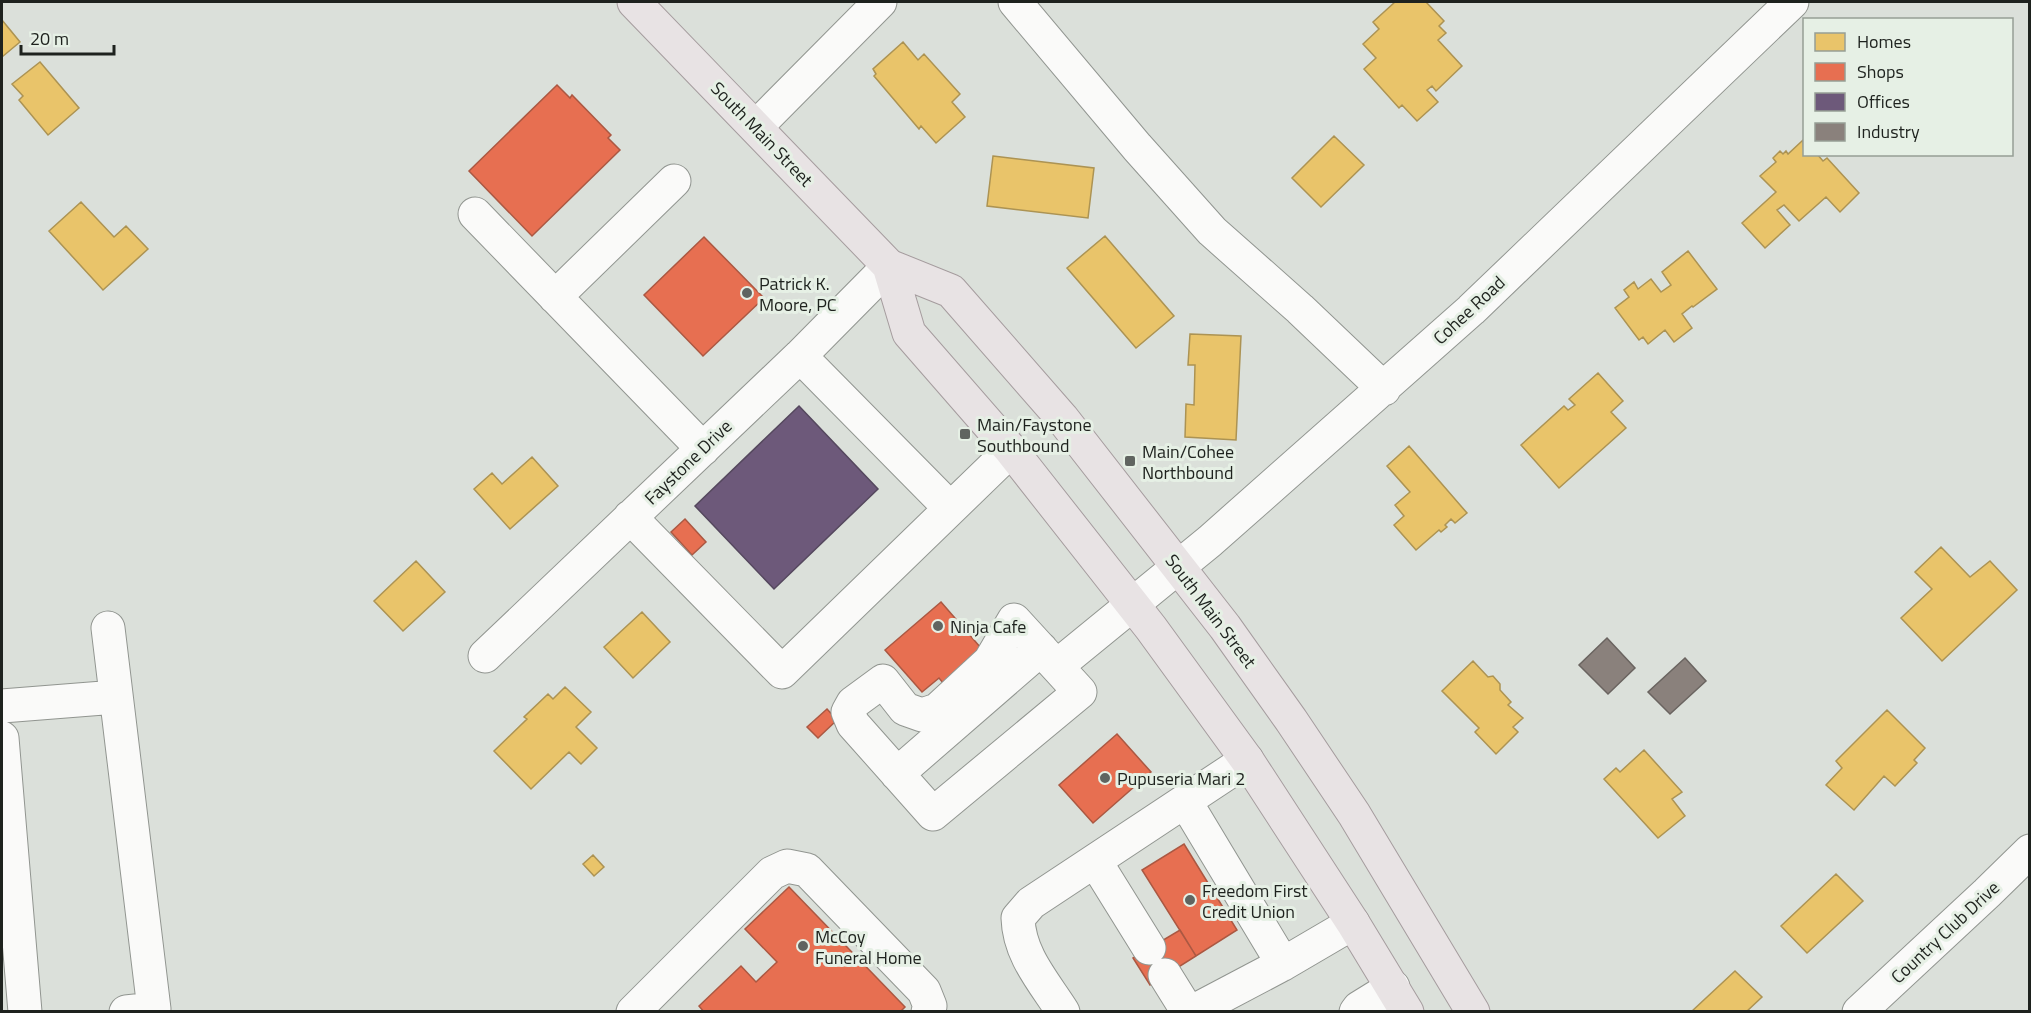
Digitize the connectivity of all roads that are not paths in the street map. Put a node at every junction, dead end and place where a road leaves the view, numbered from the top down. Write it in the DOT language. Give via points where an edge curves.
graph roads {
  1 [pos="634,2"];
  2 [pos="880,2"];
  3 [pos="1015,2"];
  4 [pos="1792,2"];
  5 [pos="756,128"];
  6 [pos="674,181"];
  7 [pos="475,214"];
  8 [pos="889,266"];
  9 [pos="555,297"];
  10 [pos="800,356"];
  11 [pos="1384,389"];
  12 [pos="703,449"];
  13 [pos="1011,450"];
  14 [pos="950,508"];
  15 [pos="630,517"];
  16 [pos="1179,567"];
  17 [pos="1133,604"];
  18 [pos="108,628"];
  19 [pos="485,656"];
  20 [pos="1049,658"];
  21 [pos="116,697"];
  22 [pos="2,706"];
  23 [pos="2,738"];
  24 [pos="1247,760"];
  25 [pos="897,774"];
  26 [pos="1185,801"];
  27 [pos="2030,851"];
  28 [pos="1095,861"];
  29 [pos="1353,923"];
  30 [pos="1283,964"];
  31 [pos="1400,999"];
  32 [pos="25,1011"];
  33 [pos="126,1011"];
  34 [pos="633,1011"];
  35 [pos="928,1011"];
  36 [pos="1063,1011"];
  37 [pos="1190,1011"];
  38 [pos="1356,1011"];
  39 [pos="1473,1011"];
  40 [pos="1859,1011"];
  1 -- 5 [label="main road, South Main Street"];
  2 -- 5 [label="street"];
  3 -- 11 [label="street" via="1212,231"];
  4 -- 11 [label="street, Cohee Road"];
  5 -- 8 [label="main road, South Main Street"];
  6 -- 9 [label="street"];
  7 -- 9 [label="street"];
  8 -- 10 [label="street, Faystone Drive"];
  8 -- 13 [label="main road, South Main Street" via="909,333"];
  8 -- 16 [label="main road, South Main Street" via="951,291 1062,418"];
  9 -- 12 [label="street"];
  10 -- 12 [label="street, Faystone Drive"];
  10 -- 14 [label="street"];
  11 -- 16 [label="street, Cohee Road"];
  12 -- 15 [label="street, Faystone Drive"];
  13 -- 14 [label="street"];
  13 -- 17 [label="main road, South Main Street"];
  14 -- 15 [label="street" via="782,672"];
  15 -- 19 [label="street, Faystone Drive"];
  16 -- 17 [label="street, Cohee Road"];
  16 -- 39 [label="main road, South Main Street" via="1334,782"];
  17 -- 20 [label="street, Cohee Road"];
  17 -- 24 [label="main road, South Main Street"];
  18 -- 21 [label="street"];
  20 -- 25 [label="street, Cohee Road"];
  20 -- 25 [label="street" via="1080,692 933,814"];
  20 -- 25 [label="street" via="1014,620 990,661 937,710 922,715 905,709 883,681 853,703 848,712 854,724"];
  21 -- 22 [label="street"];
  21 -- 33 [label="street" via="154,1009"];
  23 -- 32 [label="street"];
  24 -- 26 [label="street"];
  24 -- 29 [label="main road, South Main Street"];
  26 -- 28 [label="street"];
  26 -- 30 [label="street"];
  27 -- 40 [label="street, Country Club Drive"];
  28 -- 36 [label="street" via="1031,903 1018,918 1024,952"];
  28 -- 37 [label="street"];
  29 -- 30 [label="street"];
  29 -- 31 [label="main road, South Main Street"];
  30 -- 37 [label="street"];
  31 -- 38 [label="street"];
  34 -- 35 [label="street" via="772,873 787,866 807,870 924,992"];
}
